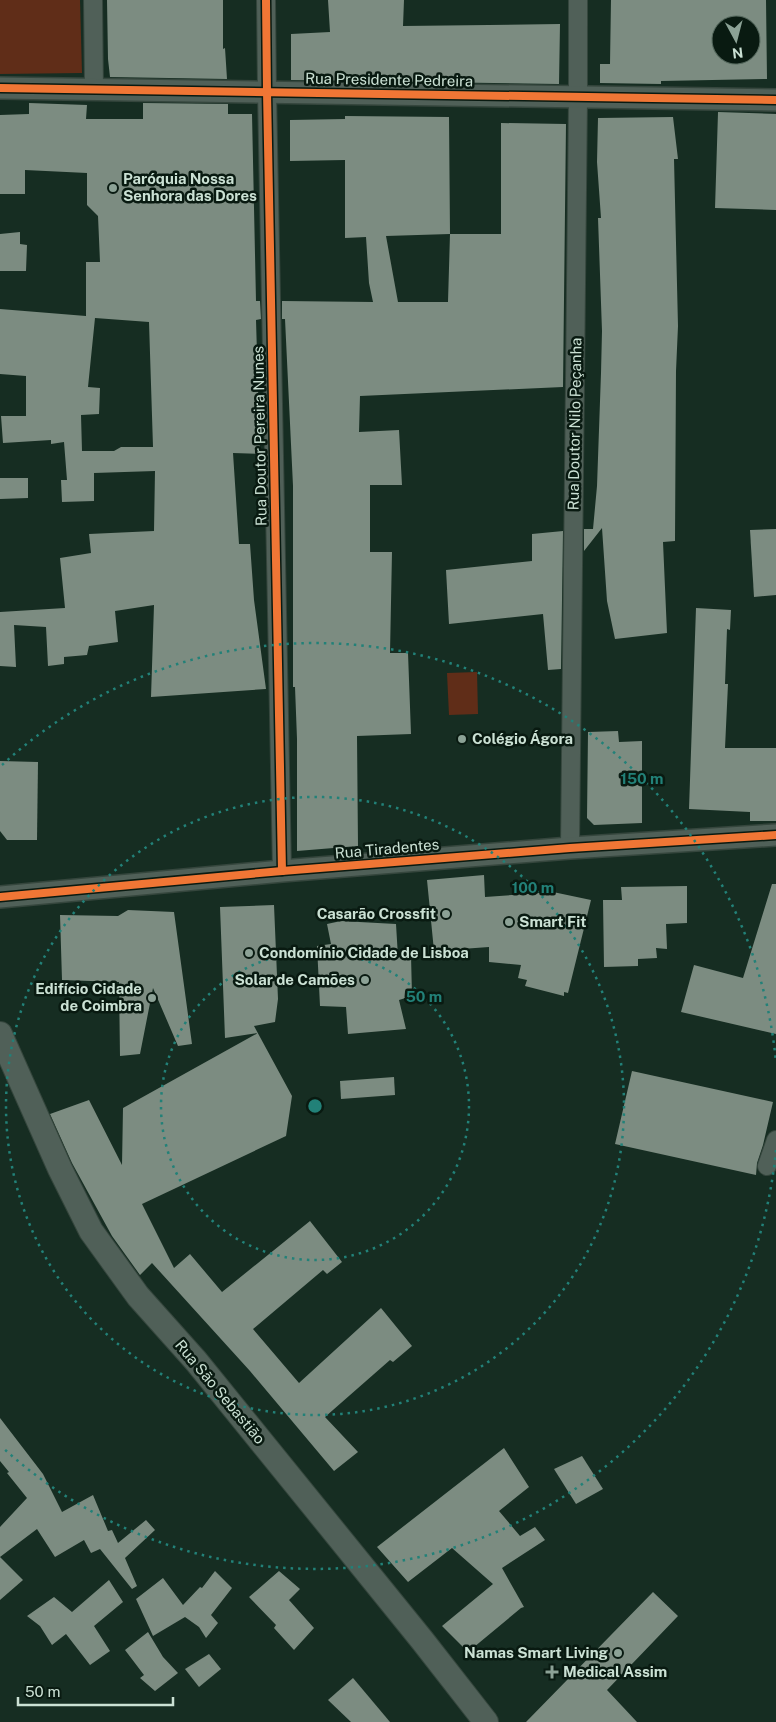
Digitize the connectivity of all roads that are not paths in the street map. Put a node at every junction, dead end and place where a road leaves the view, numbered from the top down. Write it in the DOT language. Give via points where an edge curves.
graph roads {
  1 [pos="93,0"];
  2 [pos="266,0"];
  3 [pos="578,0"];
  4 [pos="1,88"];
  5 [pos="94,89"];
  6 [pos="266,92"];
  7 [pos="578,97"];
  8 [pos="776,100"];
  9 [pos="776,836"];
  10 [pos="570,848"];
  11 [pos="282,871"];
  12 [pos="0,897"];
  13 [pos="0,1034"];
  14 [pos="776,1140"];
  15 [pos="767,1166"];
  16 [pos="486,1722"];
  1 -- 5 [label="street"];
  2 -- 6 [label="street, Rua Doutor Pereira Nunes"];
  3 -- 7 [label="street, Rua Doutor Nilo Peçanha"];
  4 -- 5 [label="street, Rua Presidente Pedreira"];
  5 -- 6 [label="street, Rua Presidente Pedreira"];
  6 -- 7 [label="street, Rua Presidente Pedreira"];
  6 -- 11 [label="street, Rua Doutor Pereira Nunes"];
  7 -- 8 [label="street, Rua Presidente Pedreira"];
  7 -- 10 [label="street, Rua Doutor Nilo Peçanha"];
  9 -- 10 [label="street, Rua Tiradentes"];
  10 -- 11 [label="street, Rua Tiradentes"];
  11 -- 12 [label="street, Rua Tiradentes"];
  13 -- 16 [label="main road, Rua São Sebastião" via="91,1232 138,1296 196,1361"];
  14 -- 15 [label="street"];
}
